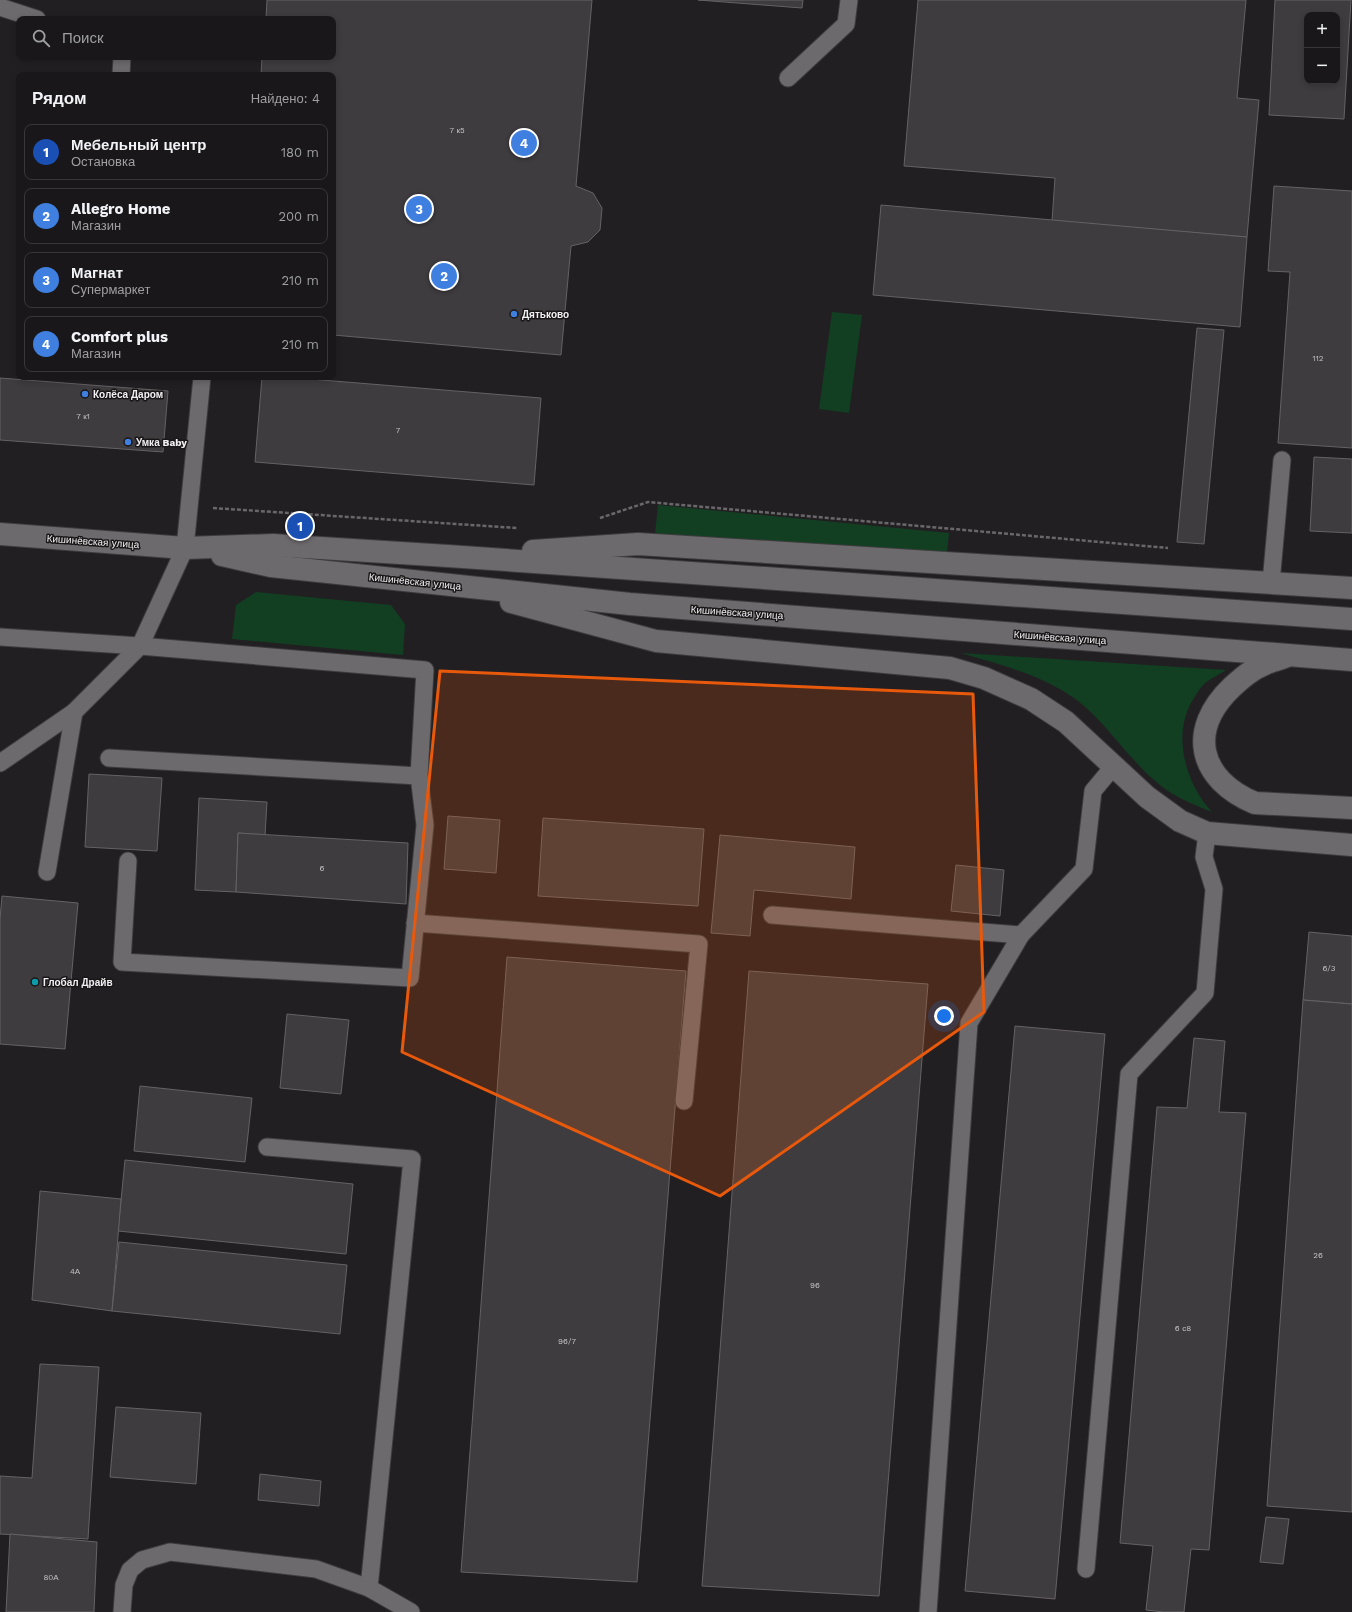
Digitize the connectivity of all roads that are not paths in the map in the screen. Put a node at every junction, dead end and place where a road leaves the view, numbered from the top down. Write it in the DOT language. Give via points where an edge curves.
graph roads {
  1 [pos="849,0"];
  2 [pos="0,7"];
  3 [pos="28,16"];
  4 [pos="122,60"];
  5 [pos="121,72"];
  6 [pos="788,78"];
  7 [pos="202,380"];
  8 [pos="1282,460"];
  9 [pos="0,534"];
  10 [pos="185,548"];
  11 [pos="448,556"];
  12 [pos="1271,583"];
  13 [pos="445,585"];
  14 [pos="1352,588"];
  15 [pos="1352,619"];
  16 [pos="0,637"];
  17 [pos="140,646"];
  18 [pos="1292,655"];
  19 [pos="1352,660"];
  20 [pos="74,712"];
  21 [pos="109,758"];
  22 [pos="0,763"];
  23 [pos="1113,767"];
  24 [pos="419,776"];
  25 [pos="1352,808"];
  26 [pos="1207,833"];
  27 [pos="1352,846"];
  28 [pos="128,861"];
  29 [pos="47,872"];
  30 [pos="772,915"];
  31 [pos="415,923"];
  32 [pos="1021,935"];
  33 [pos="684,1101"];
  34 [pos="267,1147"];
  35 [pos="1086,1569"];
  36 [pos="369,1588"];
  37 [pos="122,1612"];
  38 [pos="411,1612"];
  39 [pos="928,1612"];
  1 -- 6 [label="lane" via="846,24"];
  2 -- 3 [label="lane"];
  4 -- 5 [label="lane"];
  7 -- 10 [label="lane"];
  8 -- 12 [label="lane"];
  9 -- 10 [label="street, Кишинёвская улица"];
  10 -- 11 [label="street, Кишинёвская улица" via="273,546"];
  10 -- 13 [label="street, Кишинёвская улица" via="271,566"];
  10 -- 17 [label="lane"];
  11 -- 12 [label="street" via="638,544"];
  11 -- 15 [label="street, Кишинёвская улица"];
  12 -- 14 [label="street"];
  13 -- 18 [label="street, Кишинёвская улица" via="630,604"];
  13 -- 23 [label="street" via="656,641 950,668 984,678 1031,699 1066,722"];
  16 -- 17 [label="lane"];
  17 -- 20 [label="lane"];
  17 -- 24 [label="lane" via="425,670"];
  18 -- 19 [label="street, Кишинёвская улица"];
  18 -- 25 [label="street" via="1264,664 1243,677 1218,703 1204,734 1203,748 1217,776 1227,788 1240,797 1255,803"];
  20 -- 22 [label="lane"];
  20 -- 29 [label="lane"];
  21 -- 24 [label="lane"];
  23 -- 26 [label="street" via="1147,797 1180,821"];
  23 -- 32 [label="lane" via="1093,791 1084,868"];
  24 -- 31 [label="lane" via="425,825"];
  26 -- 27 [label="street"];
  26 -- 35 [label="lane" via="1204,857 1214,889 1205,993 1129,1074"];
  28 -- 31 [label="lane" via="122,962 410,978"];
  30 -- 32 [label="lane"];
  31 -- 33 [label="lane" via="699,944"];
  32 -- 39 [label="lane" via="969,1023"];
  34 -- 36 [label="lane" via="412,1159"];
  36 -- 37 [label="lane" via="316,1569 170,1552 142,1560 130,1570 124,1584"];
  36 -- 38 [label="lane"];
}
